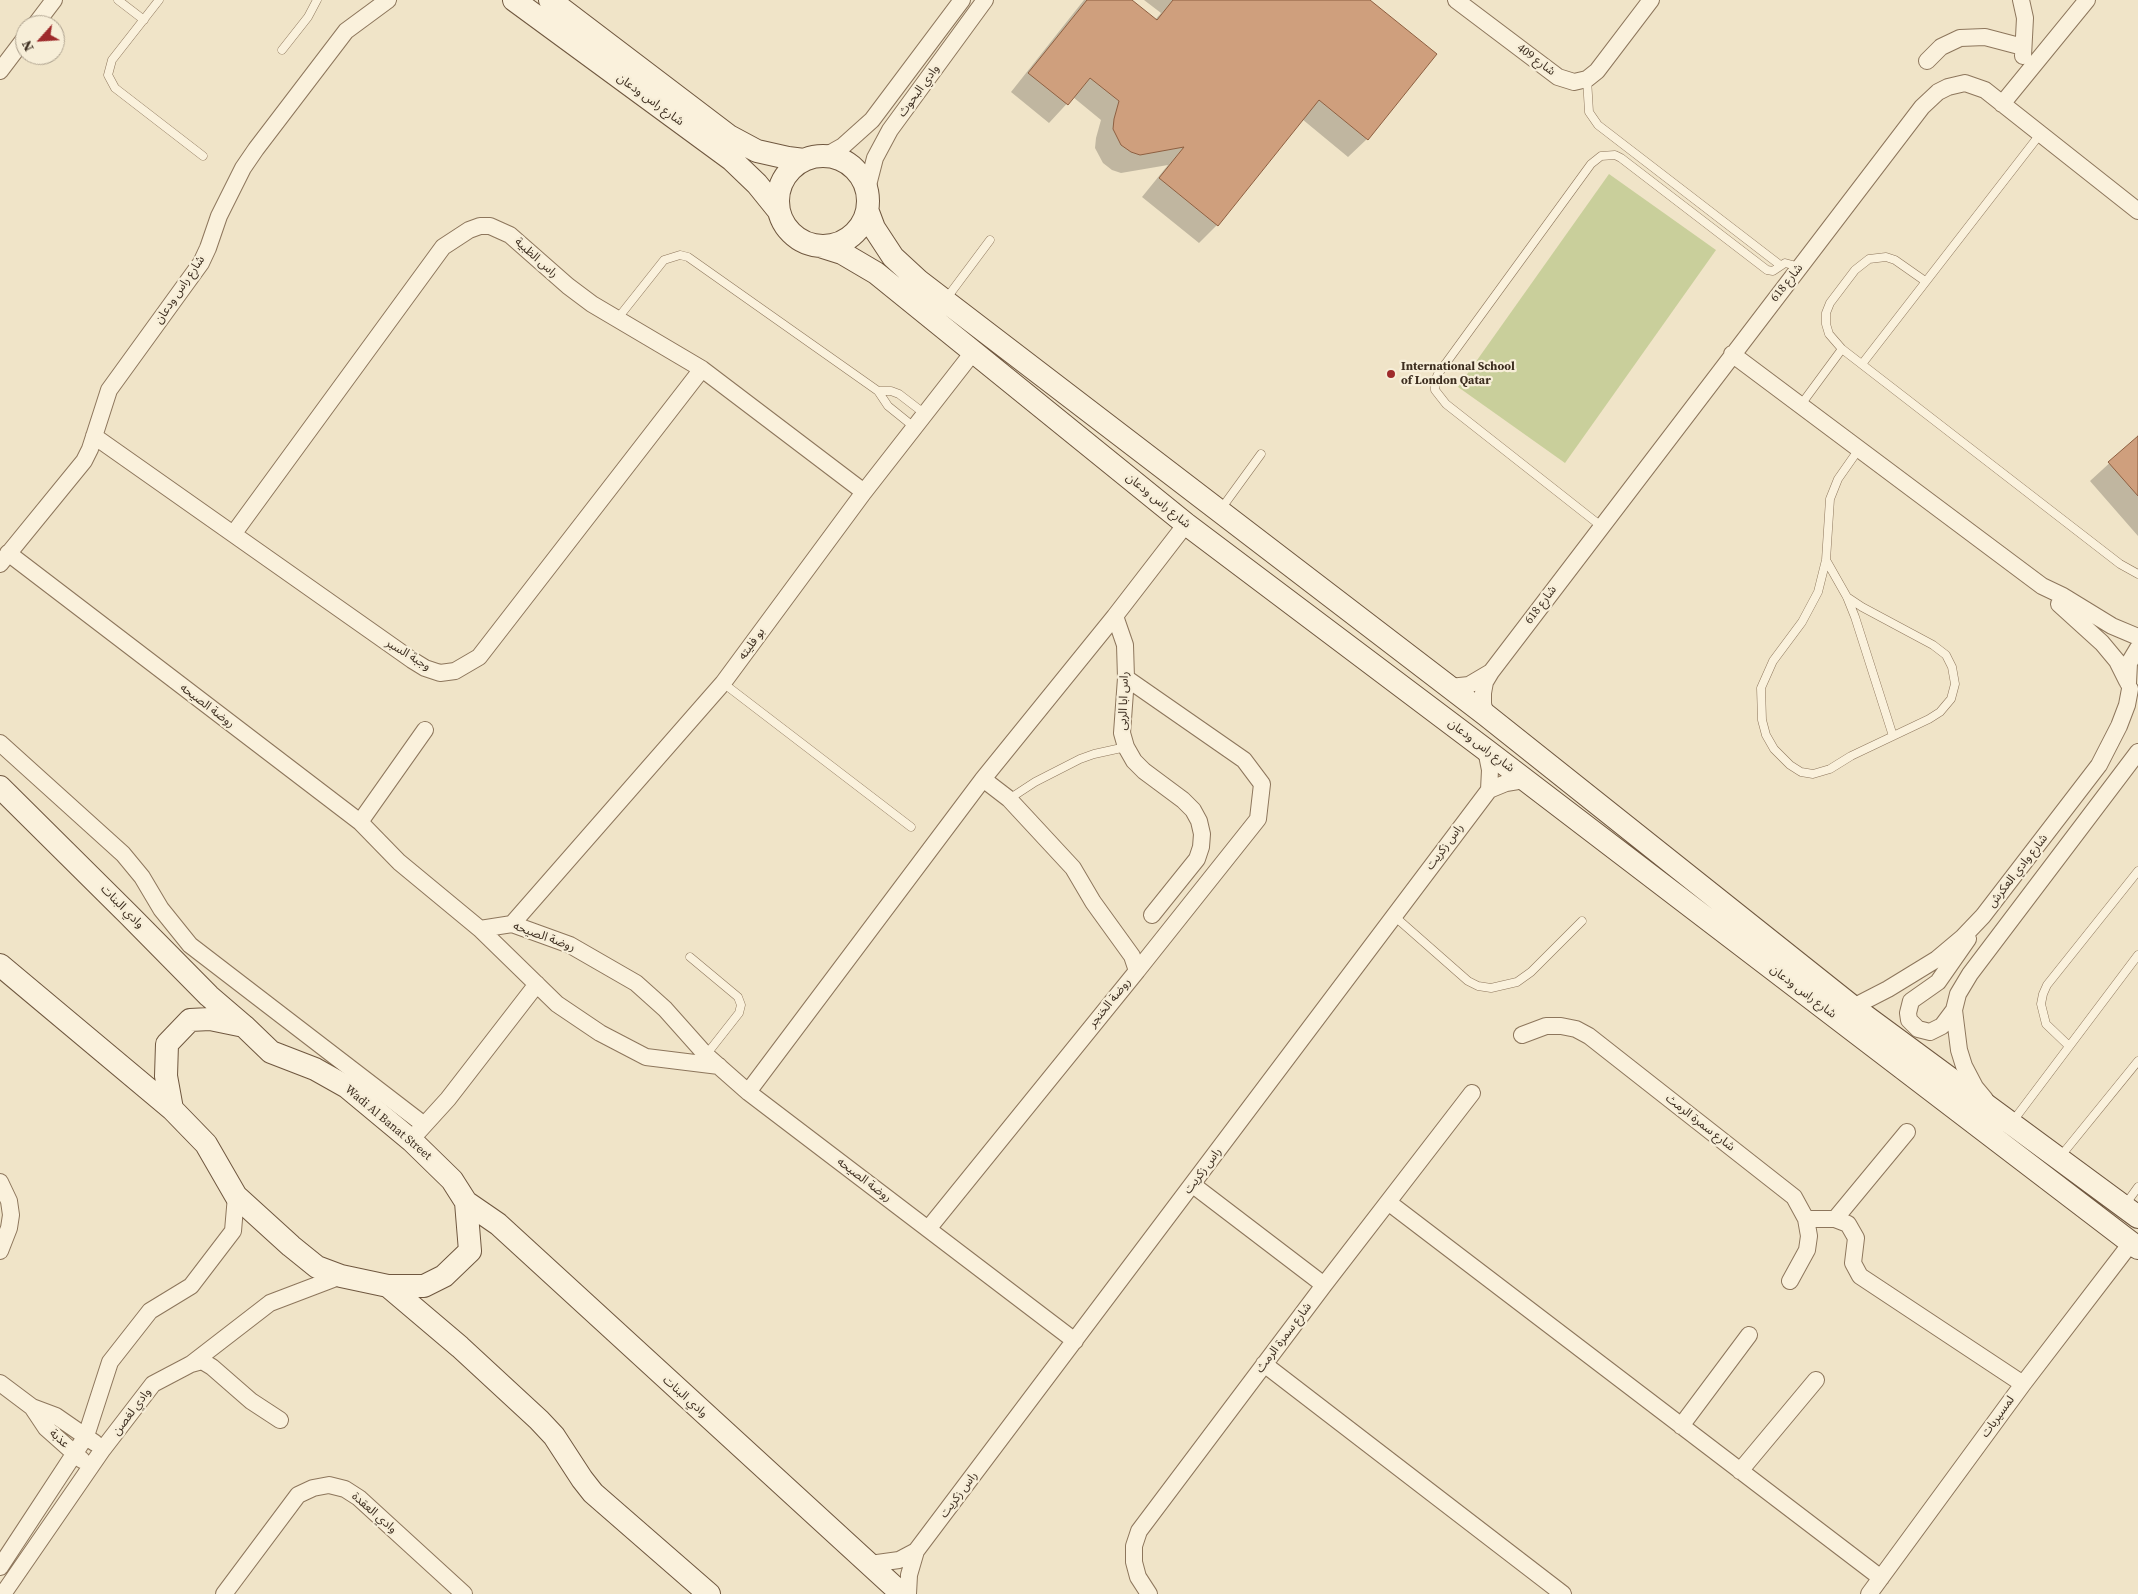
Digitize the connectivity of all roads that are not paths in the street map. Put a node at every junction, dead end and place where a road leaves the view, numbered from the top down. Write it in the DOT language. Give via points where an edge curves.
graph roads {
  1 [pos="54,0"];
  2 [pos="118,0"];
  3 [pos="159,0"];
  4 [pos="316,0"];
  5 [pos="388,0"];
  6 [pos="514,0"];
  7 [pos="550,0"];
  8 [pos="962,0"];
  9 [pos="985,0"];
  10 [pos="1456,0"];
  11 [pos="1651,0"];
  12 [pos="2021,0"];
  13 [pos="2087,0"];
  14 [pos="43,15"];
  15 [pos="144,20"];
  16 [pos="2023,46"];
  17 [pos="282,50"];
  18 [pos="15,51"];
  19 [pos="1927,61"];
  20 [pos="0,71"];
  21 [pos="2023,78"];
  22 [pos="1587,79"];
  23 [pos="2002,104"];
  24 [pos="2041,133"];
  25 [pos="827,155"];
  26 [pos="203,156"];
  27 [pos="804,160"];
  28 [pos="867,189"];
  29 [pos="778,210"];
  30 [pos="2138,211"];
  31 [pos="868,212"];
  32 [pos="990,240"];
  33 [pos="823,247"];
  34 [pos="1780,265"];
  35 [pos="1800,267"];
  36 [pos="1925,281"];
  37 [pos="945,301"];
  38 [pos="618,318"];
  39 [pos="1842,350"];
  40 [pos="974,351"];
  41 [pos="1732,354"];
  42 [pos="1862,364"];
  43 [pos="702,369"];
  44 [pos="878,391"];
  45 [pos="1800,406"];
  46 [pos="925,414"];
  47 [pos="914,427"];
  48 [pos="94,436"];
  49 [pos="1859,449"];
  50 [pos="1261,454"];
  51 [pos="864,492"];
  52 [pos="1220,511"];
  53 [pos="1186,524"];
  54 [pos="1602,526"];
  55 [pos="234,533"];
  56 [pos="4,559"];
  57 [pos="1826,560"];
  58 [pos="2138,574"];
  59 [pos="2042,586"];
  60 [pos="1847,596"];
  61 [pos="1115,616"];
  62 [pos="2138,637"];
  63 [pos="2138,648"];
  64 [pos="1490,672"];
  65 [pos="1126,678"];
  66 [pos="723,684"];
  67 [pos="1450,687"];
  68 [pos="2132,690"];
  69 [pos="1486,715"];
  70 [pos="425,730"];
  71 [pos="1892,736"];
  72 [pos="0,743"];
  73 [pos="1126,748"];
  74 [pos="1486,750"];
  75 [pos="2138,752"];
  76 [pos="982,779"];
  77 [pos="1524,780"];
  78 [pos="0,787"];
  79 [pos="1488,790"];
  80 [pos="1009,799"];
  81 [pos="360,822"];
  82 [pos="911,827"];
  83 [pos="2138,871"];
  84 [pos="1152,915"];
  85 [pos="1393,916"];
  86 [pos="1983,916"];
  87 [pos="1582,921"];
  88 [pos="512,924"];
  89 [pos="480,929"];
  90 [pos="2138,955"];
  91 [pos="690,957"];
  92 [pos="0,965"];
  93 [pos="1136,971"];
  94 [pos="537,984"];
  95 [pos="1853,1007"];
  96 [pos="1954,1010"];
  97 [pos="244,1026"];
  98 [pos="1522,1035"];
  99 [pos="2069,1046"];
  100 [pos="706,1055"];
  101 [pos="2138,1061"];
  102 [pos="719,1066"];
  103 [pos="748,1092"];
  104 [pos="1472,1093"];
  105 [pos="172,1109"];
  106 [pos="2003,1117"];
  107 [pos="417,1132"];
  108 [pos="1907,1132"];
  109 [pos="2059,1159"];
  110 [pos="0,1182"];
  111 [pos="1193,1185"];
  112 [pos="2138,1187"];
  113 [pos="236,1196"];
  114 [pos="466,1202"];
  115 [pos="1388,1202"];
  116 [pos="2131,1212"];
  117 [pos="1806,1218"];
  118 [pos="1835,1219"];
  119 [pos="928,1229"];
  120 [pos="2135,1246"];
  121 [pos="0,1250"];
  122 [pos="341,1276"];
  123 [pos="1790,1281"];
  124 [pos="1324,1285"];
  125 [pos="388,1286"];
  126 [pos="1749,1335"];
  127 [pos="1075,1342"];
  128 [pos="192,1364"];
  129 [pos="1264,1364"];
  130 [pos="1816,1380"];
  131 [pos="0,1383"];
  132 [pos="2022,1384"];
  133 [pos="32,1407"];
  134 [pos="280,1420"];
  135 [pos="1681,1426"];
  136 [pos="86,1436"];
  137 [pos="103,1449"];
  138 [pos="74,1454"];
  139 [pos="91,1467"];
  140 [pos="1740,1471"];
  141 [pos="916,1552"];
  142 [pos="870,1564"];
  143 [pos="0,1567"];
  144 [pos="1881,1578"];
  145 [pos="1556,1592"];
  146 [pos="3,1593"];
  147 [pos="224,1594"];
  148 [pos="464,1594"];
  149 [pos="709,1594"];
  150 [pos="902,1594"];
  151 [pos="908,1594"];
  152 [pos="1149,1594"];
  153 [pos="1869,1594"];
  1 -- 14 [label="street"];
  2 -- 15 [label="lane"];
  3 -- 15 [label="lane"];
  4 -- 17 [label="lane" via="308,17"];
  5 -- 48 [label="street, شارع راس ودعان" via="346,31 243,168 222,208 201,263 109,390"];
  6 -- 29 [label="street, شارع راس ودعان" via="732,160"];
  7 -- 27 [label="street, شارع راس ودعان" via="729,136 757,151"];
  8 -- 25 [label="street, وادي البحوث" via="872,120"];
  9 -- 28 [label="street, وادي البحوث" via="890,130 875,158"];
  10 -- 22 [label="street, شارع 409" via="1558,77 1574,82"];
  11 -- 22 [label="street"];
  12 -- 16 [label="street"];
  13 -- 21 [label="street"];
  15 -- 26 [label="lane" via="112,60 108,75 115,88"];
  16 -- 19 [label="street" via="1985,37 1960,38 1942,47"];
  16 -- 21 [label="street"];
  18 -- 20 [label="street"];
  21 -- 23 [label="street"];
  22 -- 34 [label="lane" via="1589,112 1598,125"];
  23 -- 24 [label="street, شارع 618"];
  23 -- 35 [label="street, شارع 618" via="1985,90 1965,83 1948,87 1929,99"];
  24 -- 30 [label="street, شارع 618"];
  24 -- 36 [label="lane"];
  25 -- 27 [label="street"];
  25 -- 28 [label="street" via="848,163 863,179"];
  27 -- 29 [label="street" via="795,165 783,180"];
  28 -- 31 [label="street"];
  29 -- 33 [label="street" via="782,222 794,236"];
  31 -- 33 [label="street" via="852,237"];
  31 -- 37 [label="street, شارع راس ودعان" via="874,228 894,258"];
  32 -- 37 [label="lane"];
  33 -- 40 [label="street, شارع راس ودعان" via="842,253 876,273"];
  34 -- 35 [label="lane" via="1790,263"];
  34 -- 54 [label="lane" via="1773,271 1767,270 1621,158 1608,154 1601,156 1591,164 1438,374 1435,390 1440,398"];
  35 -- 41 [label="street, شارع 618"];
  36 -- 39 [label="lane" via="1886,257 1869,259 1861,264 1830,303 1826,313 1828,334"];
  36 -- 42 [label="lane"];
  37 -- 52 [label="street, شارع راس ودعان"];
  38 -- 43 [label="street, راس الظبية"];
  38 -- 44 [label="lane" via="664,260 672,256 688,257"];
  38 -- 55 [label="street, راس الظبية" via="568,286 510,235 490,226 469,230 444,247"];
  39 -- 42 [label="lane"];
  39 -- 45 [label="lane"];
  40 -- 46 [label="street, بو فليته"];
  40 -- 53 [label="street, شارع راس ودعان"];
  41 -- 45 [label="street"];
  41 -- 54 [label="street, شارع 618"];
  42 -- 58 [label="lane" via="2120,564"];
  43 -- 51 [label="street, راس الظبية"];
  43 -- 55 [label="street, وجبة السبر" via="488,646 479,657 455,671 440,673 412,660"];
  44 -- 46 [label="lane" via="898,394"];
  44 -- 47 [label="lane" via="888,406"];
  45 -- 49 [label="street"];
  46 -- 47 [label="street, بو فليته"];
  47 -- 51 [label="street, بو فليته"];
  48 -- 55 [label="street, وجبة السبر"];
  48 -- 56 [label="street, شارع راس ودعان" via="84,461"];
  49 -- 57 [label="lane" via="1838,479 1830,499"];
  49 -- 59 [label="street"];
  50 -- 52 [label="lane"];
  51 -- 66 [label="street, بو فليته"];
  52 -- 67 [label="street, شارع راس ودعان"];
  53 -- 61 [label="street"];
  53 -- 74 [label="street, شارع راس ودعان"];
  54 -- 64 [label="street, شارع 618"];
  56 -- 81 [label="street, روضة الصيحه"];
  57 -- 60 [label="lane"];
  57 -- 71 [label="lane" via="1811,608 1765,674 1760,704 1766,735 1790,765 1801,772 1813,774 1830,769"];
  59 -- 62 [label="street"];
  59 -- 68 [label="street" via="2117,660"];
  60 -- 71 [label="lane"];
  60 -- 71 [label="lane" via="1933,644 1946,655 1952,667 1955,684 1951,699 1940,712"];
  61 -- 65 [label="street, راس ابا الربى" via="1125,645"];
  61 -- 76 [label="street"];
  63 -- 68 [label="street, شارع وادي العكرش" via="2129,663"];
  64 -- 67 [label="street, شارع 618" via="1469,685"];
  64 -- 69 [label="street, شارع 618" via="1483,693"];
  65 -- 73 [label="street, راس ابا الربى" via="1122,733"];
  65 -- 93 [label="street" via="1244,760 1262,784 1258,819"];
  66 -- 82 [label="lane"];
  66 -- 88 [label="street, بو فليته"];
  67 -- 69 [label="street, شارع راس ودعان"];
  68 -- 86 [label="street, شارع وادي العكرش" via="2119,726 2099,765"];
  69 -- 95 [label="street, شارع راس ودعان"];
  70 -- 81 [label="street"];
  72 -- 107 [label="street" via="123,854 190,945"];
  73 -- 80 [label="lane" via="1080,759 1034,782"];
  73 -- 84 [label="street, راس ابا الربى" via="1144,771 1193,810 1202,834 1197,859"];
  74 -- 77 [label="street, شارع راس ودعان"];
  74 -- 79 [label="street" via="1490,770"];
  75 -- 96 [label="street, شارع وادي العكرش" via="1970,974 1958,994"];
  76 -- 80 [label="street, روضة الخنجر"];
  76 -- 103 [label="street"];
  77 -- 79 [label="street"];
  77 -- 120 [label="street, شارع راس ودعان"];
  78 -- 97 [label="street, وادي البنات" via="209,996"];
  79 -- 85 [label="street, راس زكريت"];
  80 -- 93 [label="street, روضة الخنجر" via="1073,868 1132,956"];
  81 -- 89 [label="street, روضة الصيحه" via="399,862"];
  83 -- 99 [label="lane" via="2043,994 2041,1004 2046,1024"];
  85 -- 87 [label="lane" via="1468,981 1491,988 1517,982 1531,972"];
  85 -- 111 [label="street, راس زكريت"];
  86 -- 95 [label="street, شارع وادي العكرش" via="1937,959"];
  86 -- 96 [label="street" via="1944,975 1911,1001 1908,1013 1909,1020 1918,1030 1930,1032 1942,1026"];
  88 -- 89 [label="street, روضة الصيحه"];
  88 -- 100 [label="street, روضة الصيحه" via="570,945 636,983"];
  89 -- 94 [label="street"];
  90 -- 99 [label="lane"];
  91 -- 100 [label="lane" via="738,997 741,1005 739,1013"];
  92 -- 105 [label="street"];
  93 -- 119 [label="street, روضة الخنجر"];
  94 -- 102 [label="street" via="558,1004 600,1033 646,1057"];
  94 -- 107 [label="street" via="448,1099"];
  95 -- 106 [label="street, شارع راس ودعان"];
  96 -- 106 [label="street, شارع وادي العكرش" via="1964,1066 1975,1086"];
  97 -- 105 [label="street" via="210,1019 190,1020 167,1044 166,1076"];
  97 -- 107 [label="street, Wadi Al Banat Street" via="271,1052 347,1087"];
  98 -- 117 [label="street, شارع سمرة الرمث" via="1546,1026 1561,1026 1589,1036 1794,1197"];
  99 -- 106 [label="lane"];
  100 -- 102 [label="street, روضة الصيحه"];
  101 -- 109 [label="lane"];
  102 -- 103 [label="street, روضة الصيحه"];
  103 -- 119 [label="street, روضة الصيحه"];
  104 -- 115 [label="street, شارع سمرة الرمث"];
  105 -- 113 [label="street, Wadi Al Banat Street" via="206,1144"];
  106 -- 109 [label="street, شارع راس ودعان"];
  107 -- 114 [label="street, Wadi Al Banat Street"];
  108 -- 118 [label="street"];
  109 -- 116 [label="street, شارع راس ودعان"];
  110 -- 121 [label="street" via="11,1215 10,1228"];
  111 -- 124 [label="street"];
  111 -- 127 [label="street, راس زكريت"];
  112 -- 116 [label="lane"];
  113 -- 122 [label="street, Wadi Al Banat Street" via="318,1267"];
  113 -- 136 [label="street" via="233,1231 191,1286 150,1311 110,1362"];
  114 -- 125 [label="street, Wadi Al Banat Street" via="470,1251 458,1264 424,1286"];
  114 -- 142 [label="street, وادي البنات" via="498,1224"];
  115 -- 124 [label="street, شارع سمرة الرمث"];
  115 -- 135 [label="street"];
  117 -- 118 [label="street"];
  117 -- 123 [label="street, شارع سمرة الرمث" via="1807,1250"];
  118 -- 132 [label="street" via="1848,1224 1853,1230 1856,1238 1853,1263 1860,1276"];
  119 -- 127 [label="street, روضة الصيحه"];
  120 -- 132 [label="street, لمسيربات"];
  122 -- 125 [label="street, Wadi Al Banat Street"];
  122 -- 128 [label="street, وادي لغصن" via="270,1303"];
  124 -- 129 [label="street, شارع سمرة الرمث"];
  125 -- 149 [label="street" via="539,1420 563,1447 593,1493"];
  126 -- 135 [label="street"];
  127 -- 141 [label="street, راس زكريت"];
  128 -- 134 [label="street" via="202,1361 212,1367 250,1401"];
  128 -- 137 [label="street, وادي لغصن" via="153,1384"];
  129 -- 145 [label="street"];
  129 -- 152 [label="street, شارع سمرة الرمث" via="1139,1531 1134,1546 1134,1562 1138,1577"];
  130 -- 140 [label="street"];
  131 -- 133 [label="street, عذبة"];
  132 -- 144 [label="street, لمسيربات"];
  133 -- 136 [label="street, عذبة" via="56,1416"];
  133 -- 138 [label="street, عذبة" via="46,1428"];
  135 -- 140 [label="street"];
  136 -- 137 [label="street, عذبة"];
  136 -- 138 [label="street"];
  137 -- 139 [label="street, وادي لغصن"];
  138 -- 139 [label="street, عذبة"];
  138 -- 143 [label="street"];
  139 -- 146 [label="street, وادي لغصن"];
  140 -- 144 [label="street"];
  141 -- 142 [label="street, راس زكريت" via="890,1563"];
  141 -- 151 [label="street, راس زكريت" via="909,1575"];
  142 -- 150 [label="street, وادي البنات"];
  144 -- 153 [label="street, لمسيربات"];
  147 -- 148 [label="street, وادي العقدة" via="298,1495 329,1485 345,1489 359,1498"];
}
